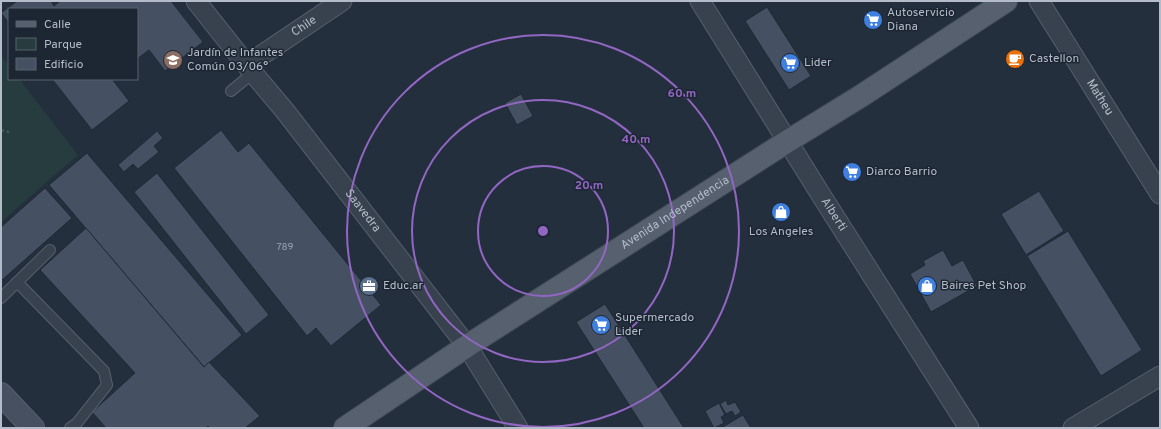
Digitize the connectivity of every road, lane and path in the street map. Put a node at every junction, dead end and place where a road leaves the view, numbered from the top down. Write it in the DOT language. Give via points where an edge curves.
graph roads {
  1 [pos="196,1"];
  2 [pos="342,1"];
  3 [pos="700,1"];
  4 [pos="1006,1"];
  5 [pos="1039,1"];
  6 [pos="250,69"];
  7 [pos="231,91"];
  8 [pos="1,130"];
  9 [pos="9,132"];
  10 [pos="788,141"];
  11 [pos="1160,194"];
  12 [pos="50,250"];
  13 [pos="17,282"];
  14 [pos="1,298"];
  15 [pos="467,346"];
  16 [pos="1160,376"];
  17 [pos="1,394"];
  18 [pos="33,428"];
  19 [pos="70,428"];
  20 [pos="345,428"];
  21 [pos="518,428"];
  22 [pos="969,428"];
  23 [pos="1073,428"];
  1 -- 6 [label="street, Saavedra"];
  2 -- 6 [label="street, Chile"];
  3 -- 10 [label="street, Alberti"];
  4 -- 10 [label="main road, Avenida Independencia"];
  5 -- 11 [label="street, Matheu"];
  6 -- 7 [label="lane"];
  6 -- 15 [label="street, Saavedra"];
  8 -- 9 [label="path"];
  10 -- 15 [label="main road, Avenida Independencia"];
  10 -- 22 [label="street, Alberti"];
  12 -- 13 [label="lane"];
  13 -- 14 [label="lane"];
  13 -- 19 [label="lane" via="104,371 107,385 77,423"];
  15 -- 20 [label="main road, Avenida Independencia"];
  15 -- 21 [label="street, Saavedra"];
  16 -- 23 [label="street"];
  17 -- 18 [label="main road"];
}
